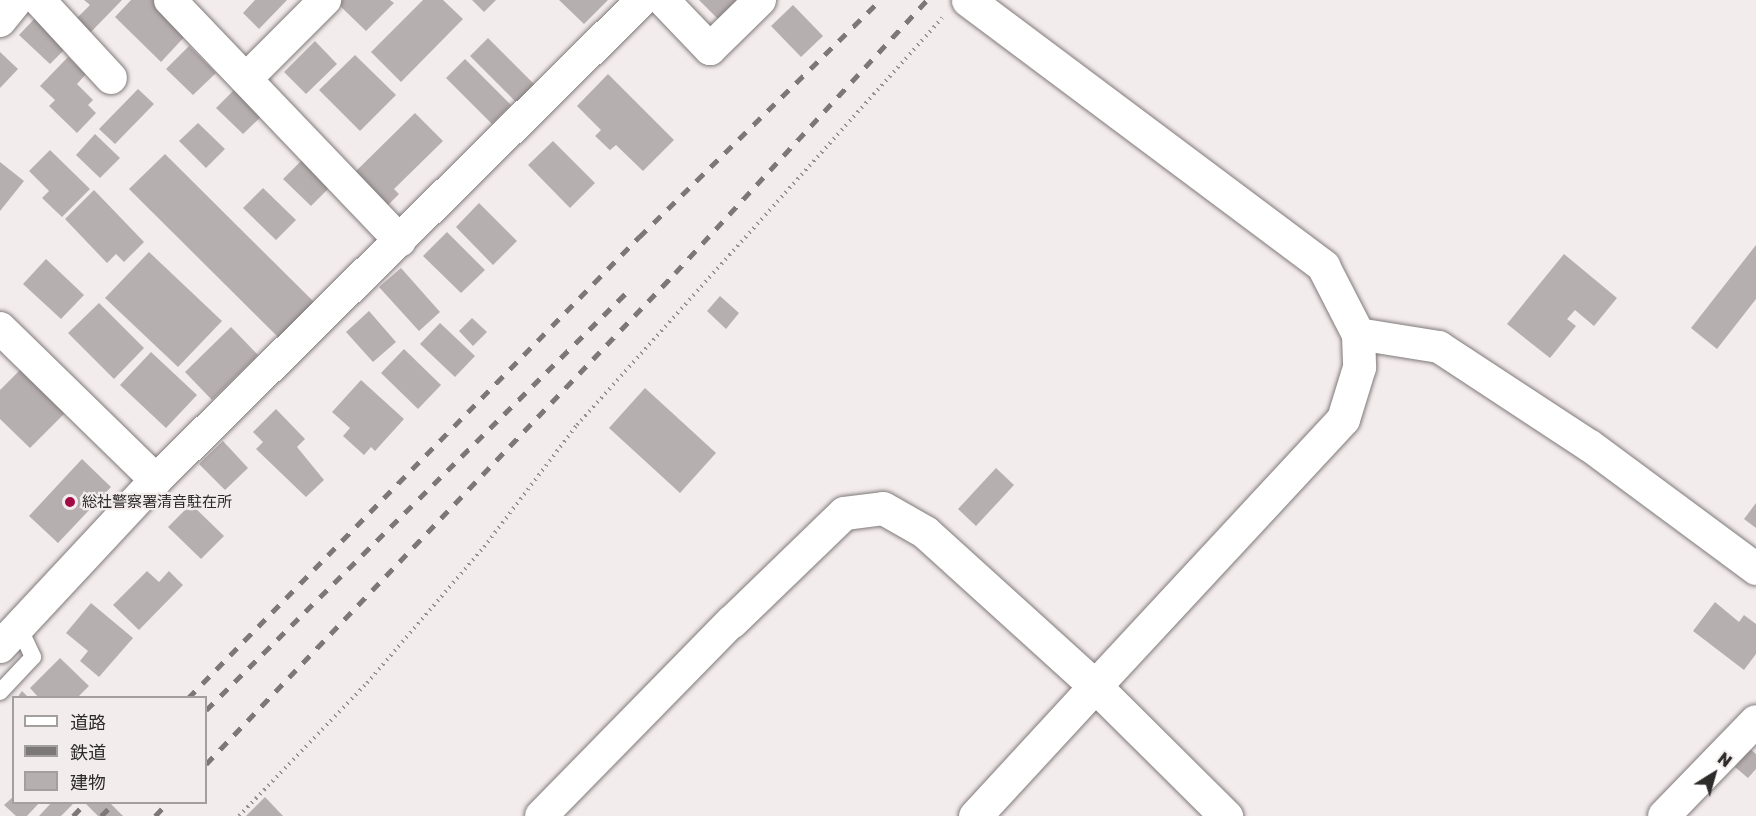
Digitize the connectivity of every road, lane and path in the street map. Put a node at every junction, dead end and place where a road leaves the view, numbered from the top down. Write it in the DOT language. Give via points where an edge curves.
graph roads {
  1 [pos="17,0"];
  2 [pos="39,0"];
  3 [pos="170,0"];
  4 [pos="325,0"];
  5 [pos="642,0"];
  6 [pos="663,0"];
  7 [pos="760,0"];
  8 [pos="960,4"];
  9 [pos="0,21"];
  10 [pos="111,78"];
  11 [pos="246,80"];
  12 [pos="400,241"];
  13 [pos="0,328"];
  14 [pos="1358,334"];
  15 [pos="156,480"];
  16 [pos="1756,569"];
  17 [pos="731,622"];
  18 [pos="9,637"];
  19 [pos="1095,686"];
  20 [pos="0,692"];
  21 [pos="1756,721"];
  22 [pos="239,816"];
  23 [pos="541,816"];
  24 [pos="975,816"];
  25 [pos="1226,816"];
  26 [pos="1664,816"];
  1 -- 9 [label="street"];
  2 -- 10 [label="street"];
  3 -- 11 [label="street"];
  4 -- 11 [label="street"];
  5 -- 12 [label="street"];
  6 -- 7 [label="street" via="710,49"];
  8 -- 14 [label="street" via="1323,266"];
  8 -- 22 [label="path" via="577,425 484,547 367,683"];
  11 -- 12 [label="street"];
  12 -- 15 [label="street"];
  13 -- 15 [label="street"];
  14 -- 16 [label="street" via="1425,341 1447,352 1590,446"];
  14 -- 19 [label="street" via="1359,367 1343,419"];
  15 -- 18 [label="street"];
  17 -- 19 [label="street" via="844,513 883,508 925,532"];
  17 -- 23 [label="street"];
  18 -- 20 [label="lane" via="33,657"];
  19 -- 24 [label="street"];
  19 -- 25 [label="street"];
  21 -- 26 [label="street"];
}
